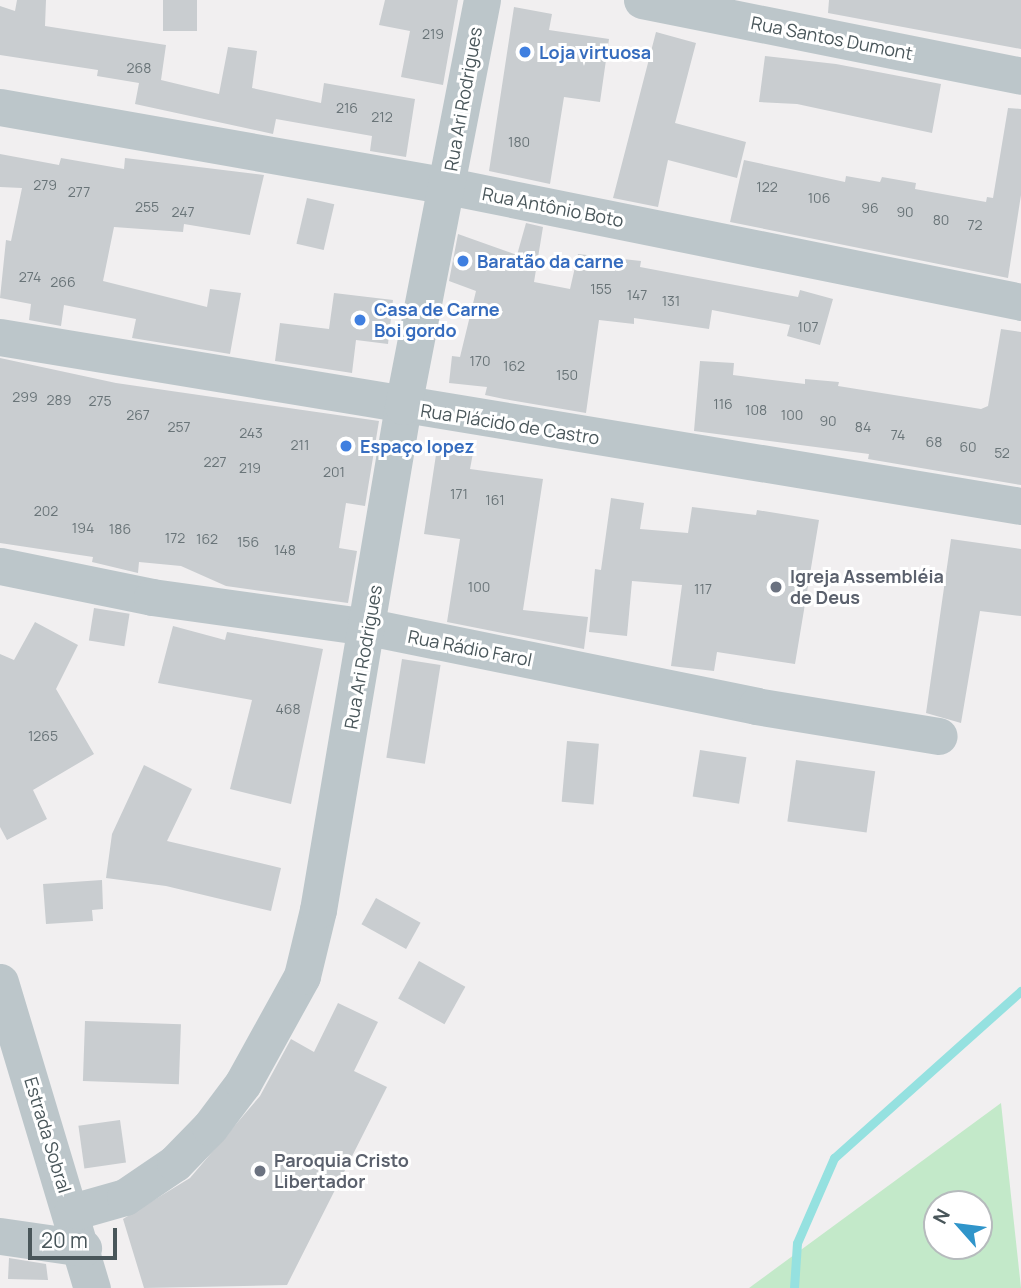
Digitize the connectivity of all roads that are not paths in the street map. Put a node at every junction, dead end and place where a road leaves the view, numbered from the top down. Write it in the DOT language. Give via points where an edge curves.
graph roads {
  1 [pos="482,0"];
  2 [pos="642,0"];
  3 [pos="1021,76"];
  4 [pos="0,107"];
  5 [pos="448,186"];
  6 [pos="1021,302"];
  7 [pos="0,337"];
  8 [pos="404,407"];
  9 [pos="1021,506"];
  10 [pos="0,566"];
  11 [pos="369,627"];
  12 [pos="939,736"];
  13 [pos="0,982"];
  14 [pos="72,1212"];
  15 [pos="0,1236"];
  16 [pos="83,1248"];
  17 [pos="92,1288"];
  1 -- 5 [label="street, Rua Ari Rodrigues"];
  2 -- 3 [label="street, Rua Santos Dumont"];
  4 -- 5 [label="street, Rua Antônio Boto"];
  5 -- 6 [label="street, Rua Antônio Boto"];
  5 -- 8 [label="street, Rua Ari Rodrigues"];
  7 -- 8 [label="street, Rua Plácido de Castro"];
  8 -- 9 [label="street, Rua Plácido de Castro"];
  8 -- 11 [label="street, Rua Ari Rodrigues"];
  10 -- 11 [label="street, Rua Rádio Farol" via="152,597"];
  11 -- 12 [label="street, Rua Rádio Farol" via="756,706"];
  11 -- 14 [label="street, Rua Ari Rodrigues" via="318,910 302,976 274,1033 210,1127 175,1163 125,1197"];
  13 -- 14 [label="street, Estrada Sobral"];
  14 -- 16 [label="street, Estrada Sobral"];
  15 -- 16 [label="street"];
  16 -- 17 [label="street, Estrada Sobral"];
}
